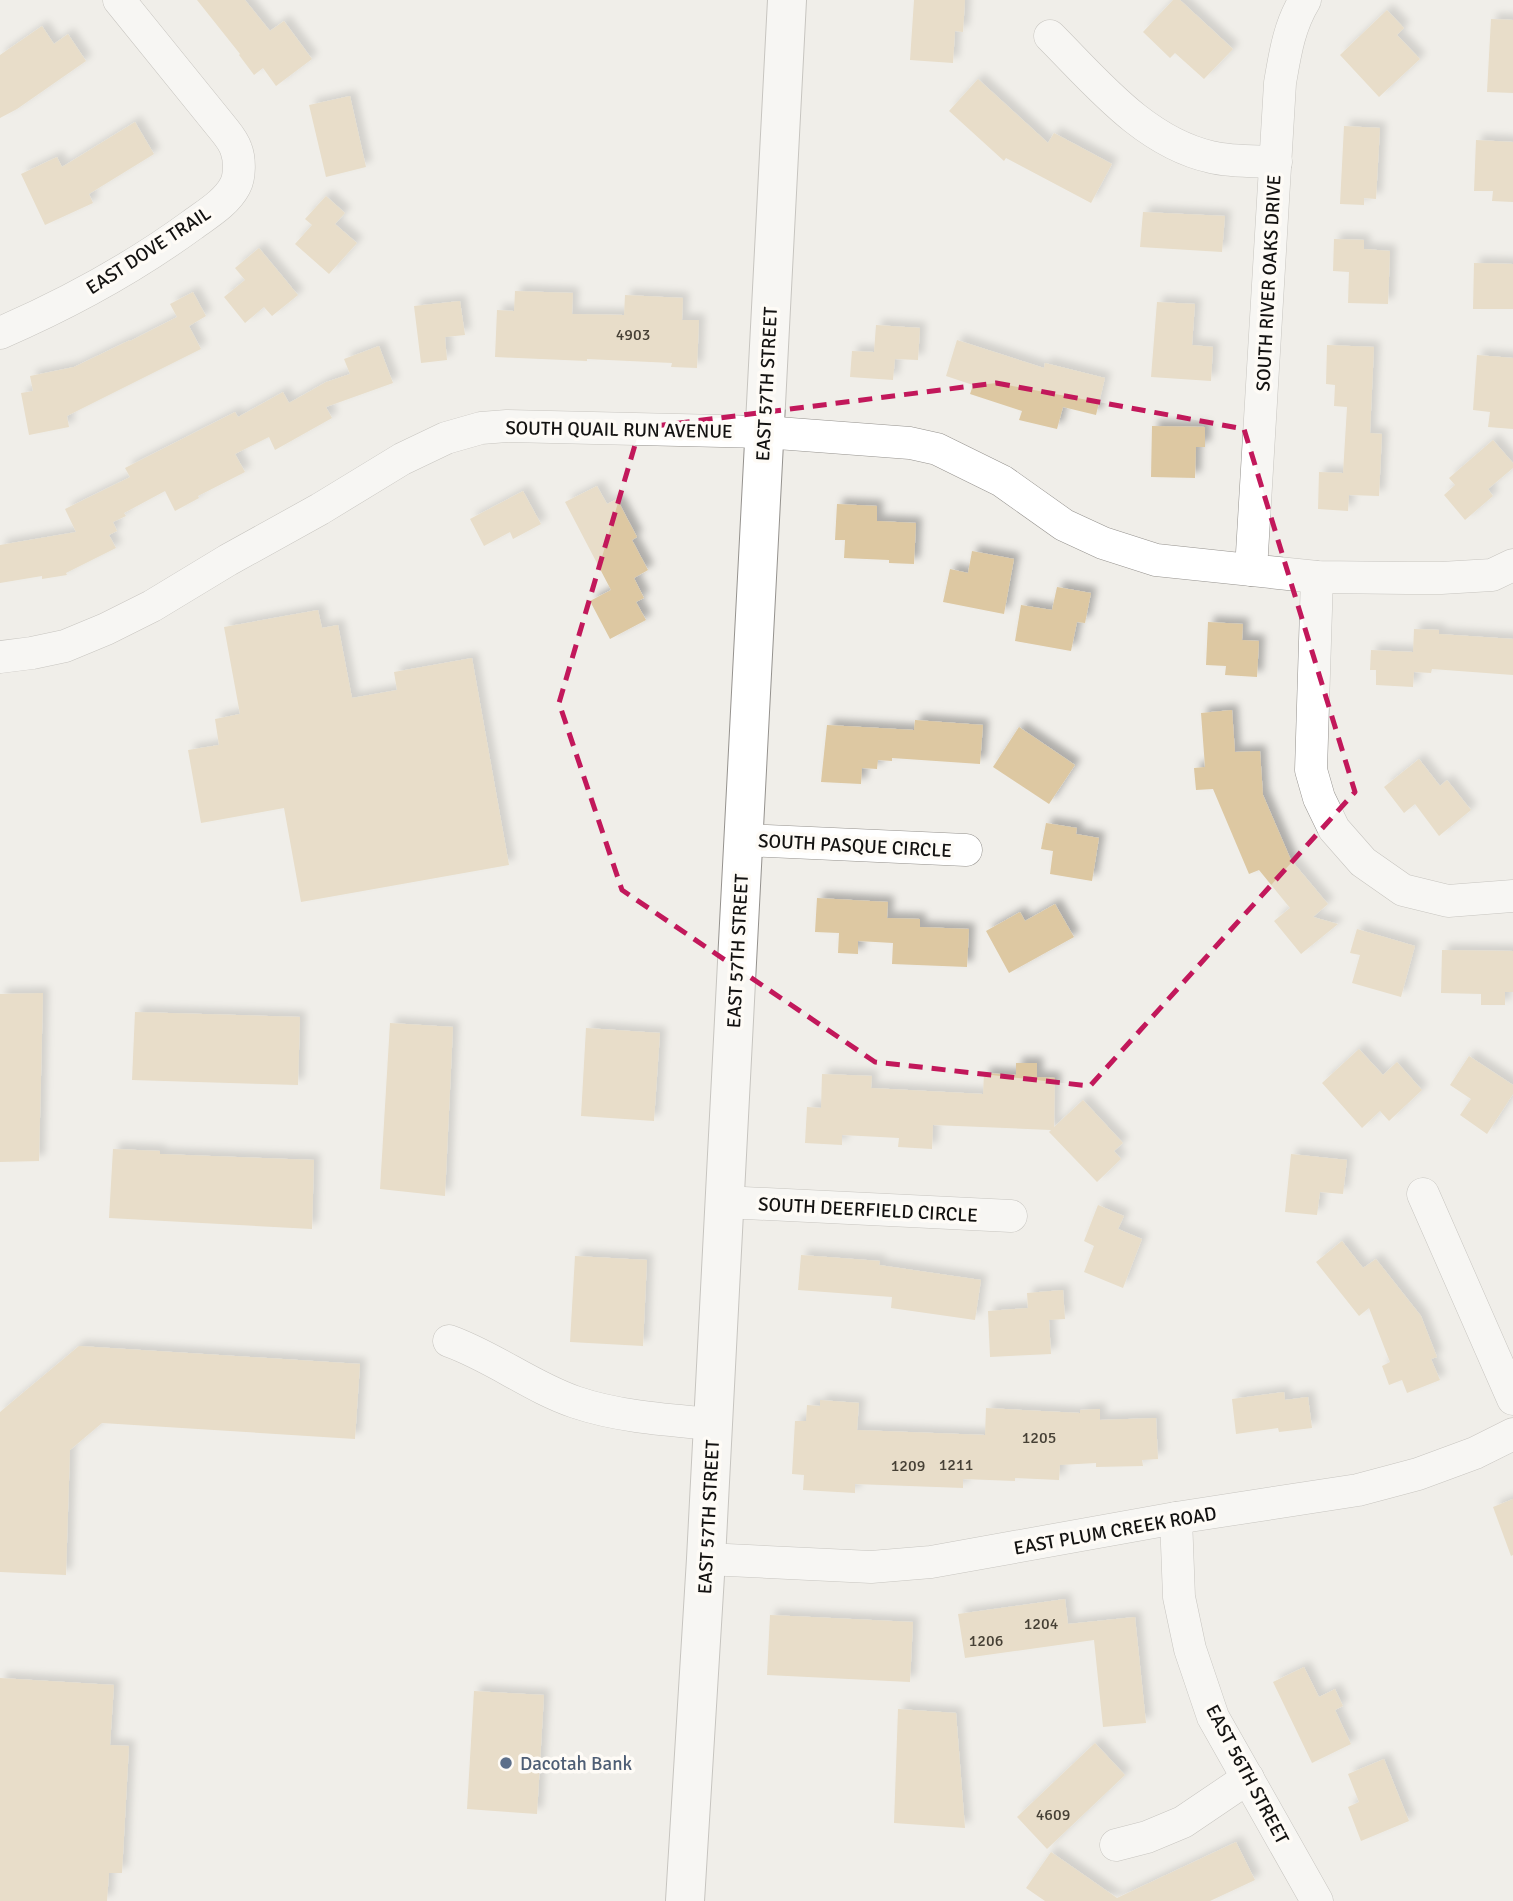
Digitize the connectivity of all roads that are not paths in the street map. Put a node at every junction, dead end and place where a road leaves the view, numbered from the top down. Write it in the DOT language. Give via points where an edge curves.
graph roads {
  1 [pos="119,0"];
  2 [pos="787,0"];
  3 [pos="1305,0"];
  4 [pos="1050,36"];
  5 [pos="1276,162"];
  6 [pos="0,332"];
  7 [pos="764,432"];
  8 [pos="1513,565"];
  9 [pos="1251,569"];
  10 [pos="1317,577"];
  11 [pos="0,657"];
  12 [pos="743,840"];
  13 [pos="966,850"];
  14 [pos="1513,896"];
  15 [pos="1423,1194"];
  16 [pos="724,1202"];
  17 [pos="1012,1216"];
  18 [pos="449,1341"];
  19 [pos="1513,1399"];
  20 [pos="713,1424"];
  21 [pos="1513,1434"];
  22 [pos="1176,1518"];
  23 [pos="706,1559"];
  24 [pos="1248,1778"];
  25 [pos="1116,1845"];
  26 [pos="685,1901"];
  27 [pos="1317,1901"];
  1 -- 6 [label="street, EAST DOVE TRAIL" via="225,131 236,149 237,184 172,240 36,317"];
  2 -- 7 [label="main road, EAST 57TH STREET"];
  3 -- 5 [label="street, SOUTH RIVER OAKS DRIVE" via="1295,16 1285,52"];
  4 -- 5 [label="street" via="1127,111 1176,145 1214,158"];
  5 -- 9 [label="street, SOUTH RIVER OAKS DRIVE"];
  7 -- 9 [label="street, SOUTH QUAIL RUN AVENUE" via="910,443 937,450 1002,481 1063,525 1103,543 1156,560"];
  7 -- 11 [label="street, SOUTH QUAIL RUN AVENUE" via="508,426 446,438 106,629 65,646"];
  7 -- 12 [label="main road, EAST 57TH STREET"];
  8 -- 10 [label="street, SOUTH QUAIL RUN AVENUE" via="1492,575"];
  9 -- 10 [label="street, SOUTH QUAIL RUN AVENUE"];
  10 -- 14 [label="street" via="1311,770 1334,829 1363,862 1403,890 1448,901"];
  12 -- 13 [label="street, SOUTH PASQUE CIRCLE"];
  12 -- 16 [label="main road, EAST 57TH STREET"];
  15 -- 19 [label="street"];
  16 -- 17 [label="street, SOUTH DEERFIELD CIRCLE"];
  16 -- 20 [label="main road, EAST 57TH STREET"];
  18 -- 20 [label="street" via="576,1402 638,1416"];
  20 -- 23 [label="main road, EAST 57TH STREET"];
  21 -- 22 [label="street, EAST PLUM CREEK ROAD" via="1418,1474 1358,1490"];
  22 -- 23 [label="street, EAST PLUM CREEK ROAD" via="904,1565"];
  22 -- 24 [label="street, EAST 56TH STREET" via="1179,1597 1190,1649 1213,1717"];
  23 -- 26 [label="main road, EAST 57TH STREET"];
  24 -- 25 [label="street" via="1183,1822"];
  24 -- 27 [label="street, EAST 56TH STREET"];
}
